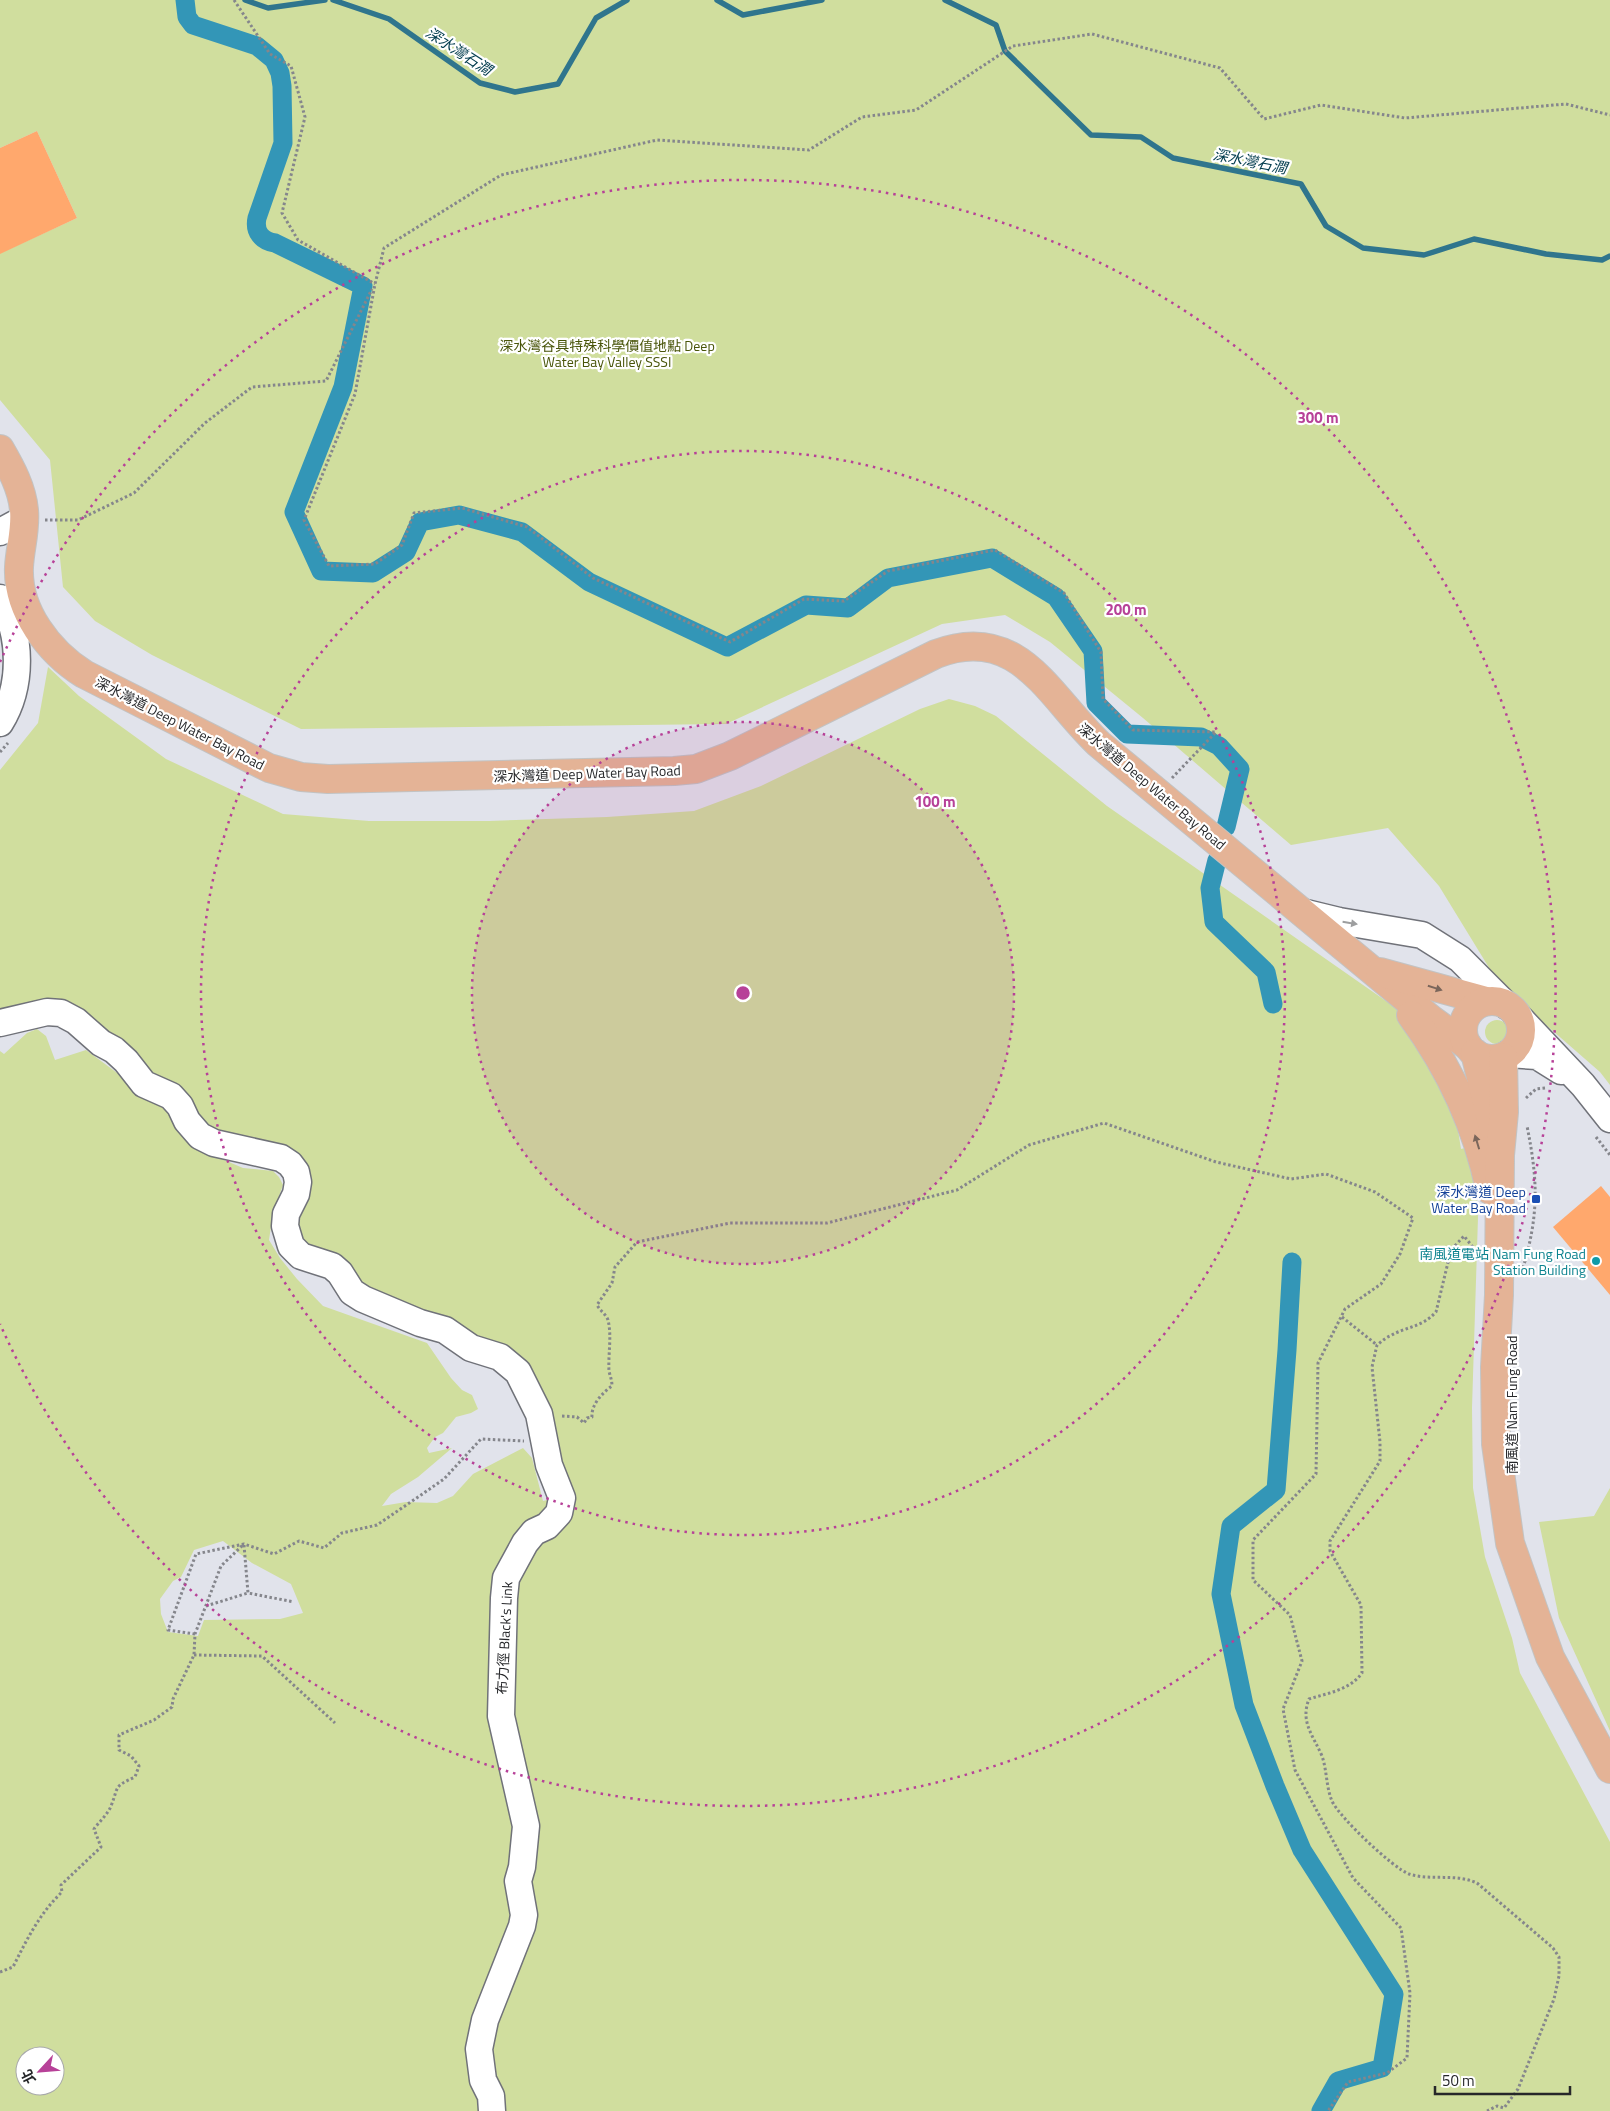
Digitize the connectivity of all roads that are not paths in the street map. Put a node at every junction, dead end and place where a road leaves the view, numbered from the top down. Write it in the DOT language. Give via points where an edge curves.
graph roads {
  1 [pos="0,450"];
  2 [pos="31,520"];
  3 [pos="0,532"];
  4 [pos="0,598"];
  5 [pos="0,723"];
  6 [pos="1302,912"];
  7 [pos="1372,969"];
  8 [pos="1503,1007"];
  9 [pos="0,1023"];
  10 [pos="1472,1050"];
  11 [pos="1505,1055"];
  12 [pos="1583,1085"];
  13 [pos="1601,1126"];
  14 [pos="1500,1155"];
  15 [pos="1489,1248"];
  16 [pos="1610,1769"];
  17 [pos="492,2111"];
  1 -- 2 [label="main road, 深水灣道 Deep Water Bay Road"];
  2 -- 3 [label="street"];
  2 -- 6 [label="main road, 深水灣道 Deep Water Bay Road" via="19,570 21,590 33,621 56,652 84,674 254,762 280,772 328,779 696,769 730,756 936,654 966,647 983,647 1012,656 1031,669 1099,744"];
  4 -- 5 [label="street" via="13,631 17,662 11,698"];
  6 -- 7 [label="main road, 深水灣道 Deep Water Bay Road"];
  6 -- 8 [label="street, 深水灣道 Deep Water Bay Road, one-way" via="1422,935 1460,959"];
  7 -- 8 [label="main road, 深水灣道 Deep Water Bay Road, one-way"];
  7 -- 10 [label="main road, 深水灣道 Deep Water Bay Road"];
  15 -- 7 [label="main road, one-way" via="1486,1171 1472,1124 1433,1045"];
  8 -- 10 [label="main road" via="1475,1006 1465,1019 1463,1036"];
  8 -- 11 [label="main road" via="1520,1024 1516,1046"];
  8 -- 12 [label="street, 深水灣道 Deep Water Bay Road"];
  9 -- 17 [label="street, 布力徑 Black's Link" via="61,1012 114,1050 144,1084 170,1096 200,1136 214,1143 281,1158 290,1164 298,1182 286,1214 285,1226 291,1246 301,1256 332,1266 352,1292 363,1299 445,1330 471,1348 500,1357 518,1372 538,1414 549,1465 562,1498 560,1513 547,1526 534,1532 506,1578 501,1716 526,1826 518,1881 524,1915 485,2020 479,2049 482,2080 491,2096"];
  10 -- 11 [label="main road" via="1484,1058"];
  10 -- 14 [label="main road, 南風道 Nam Fung Road"];
  11 -- 12 [label="street, 深水灣道 Deep Water Bay Road" via="1537,1056"];
  11 -- 14 [label="main road, 南風道 Nam Fung Road"];
  12 -- 13 [label="street, 深水灣道 Deep Water Bay Road"];
  14 -- 15 [label="main road, 南風道 Nam Fung Road"];
  15 -- 16 [label="main road, 南風道 Nam Fung Road" via="1496,1444 1510,1544 1550,1657"];
}
